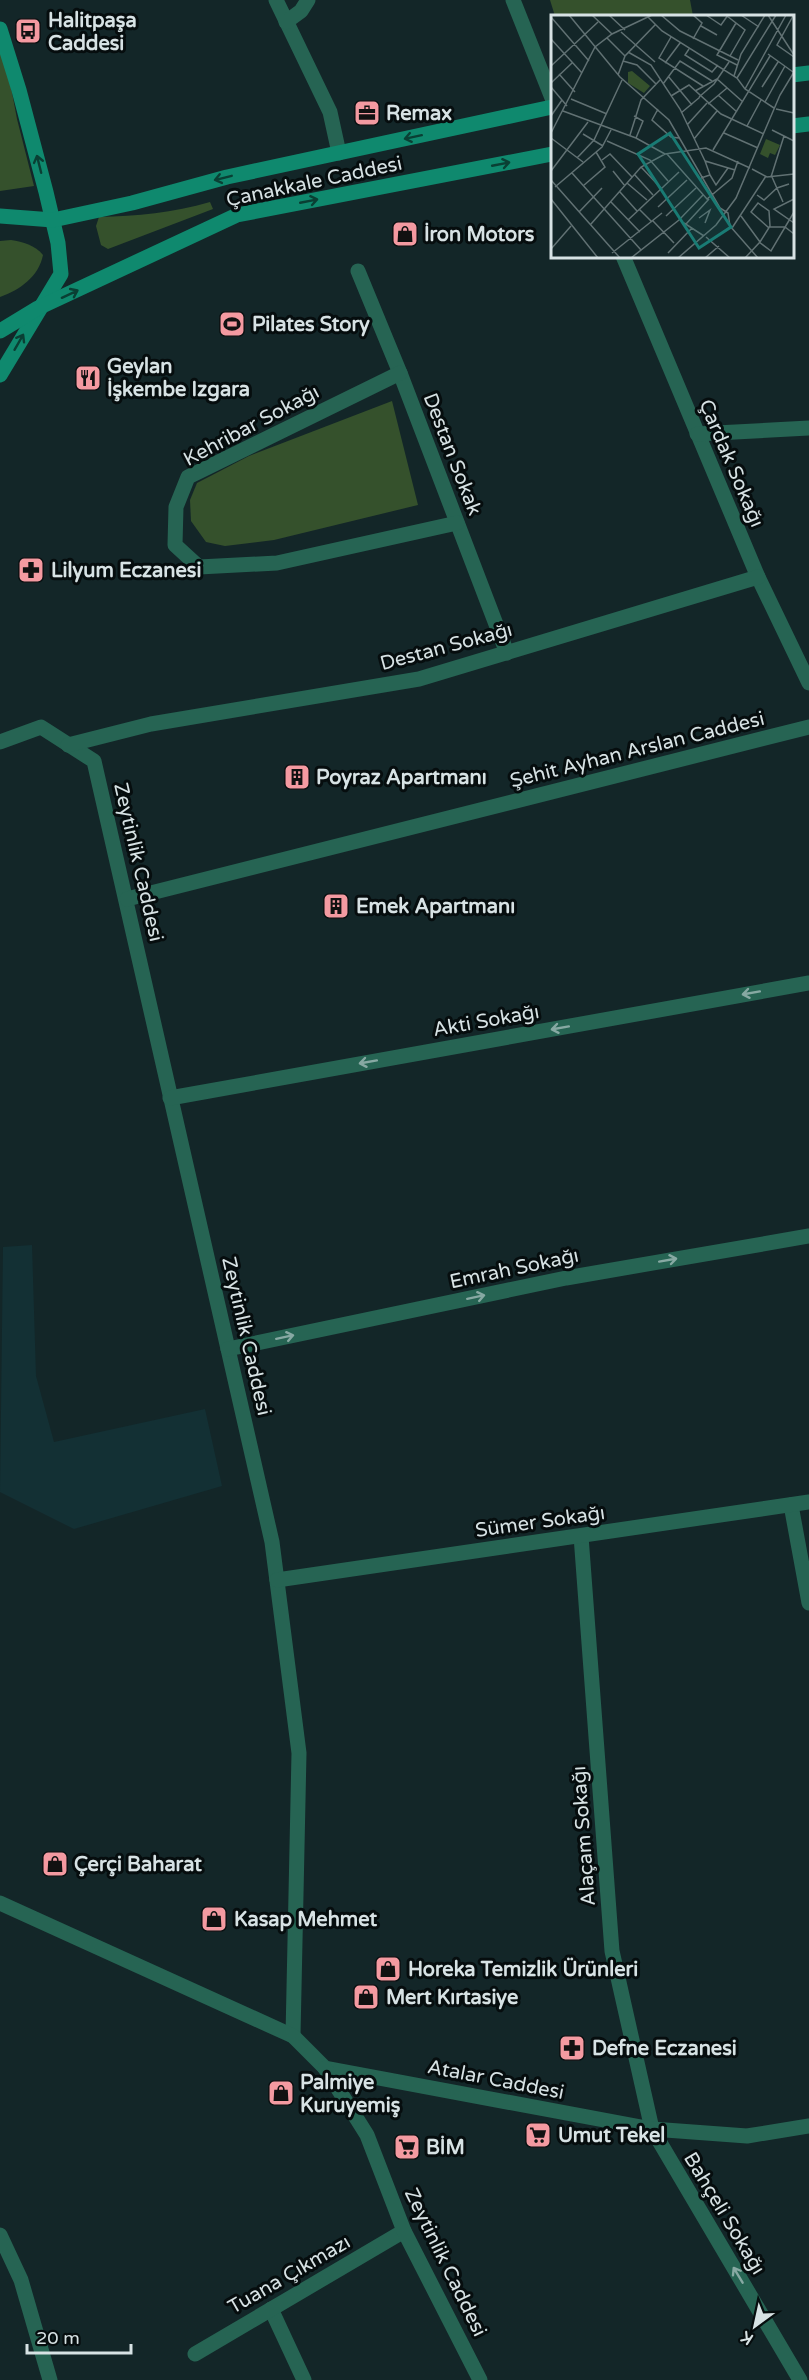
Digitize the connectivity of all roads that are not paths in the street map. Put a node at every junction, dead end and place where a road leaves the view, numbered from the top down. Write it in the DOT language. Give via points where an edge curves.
graph roads {
  1 [pos="276,0"];
  2 [pos="308,0"];
  3 [pos="513,0"];
  4 [pos="286,22"];
  5 [pos="0,29"];
  6 [pos="809,73"];
  7 [pos="794,75"];
  8 [pos="551,95"];
  9 [pos="551,107"];
  10 [pos="809,124"];
  11 [pos="794,126"];
  12 [pos="339,153"];
  13 [pos="551,154"];
  14 [pos="0,216"];
  15 [pos="53,220"];
  16 [pos="623,258"];
  17 [pos="358,271"];
  18 [pos="39,308"];
  19 [pos="0,331"];
  20 [pos="400,373"];
  21 [pos="0,375"];
  22 [pos="809,428"];
  23 [pos="698,434"];
  24 [pos="457,523"];
  25 [pos="758,577"];
  26 [pos="507,653"];
  27 [pos="809,683"];
  28 [pos="809,728"];
  29 [pos="0,742"];
  30 [pos="68,745"];
  31 [pos="127,899"];
  32 [pos="809,983"];
  33 [pos="170,1098"];
  34 [pos="809,1236"];
  35 [pos="228,1349"];
  36 [pos="809,1502"];
  37 [pos="791,1505"];
  38 [pos="581,1536"];
  39 [pos="277,1580"];
  40 [pos="809,1603"];
  41 [pos="0,1903"];
  42 [pos="293,2036"];
  43 [pos="325,2068"];
  44 [pos="809,2126"];
  45 [pos="652,2129"];
  46 [pos="404,2231"];
  47 [pos="0,2235"];
  48 [pos="271,2309"];
  49 [pos="195,2354"];
  50 [pos="50,2380"];
  51 [pos="304,2380"];
  52 [pos="480,2380"];
  53 [pos="800,2380"];
  1 -- 4 [label="street"];
  2 -- 4 [label="street"];
  3 -- 8 [label="street"];
  4 -- 12 [label="street" via="330,112"];
  15 -- 5 [label="main road, one-way"];
  6 -- 7 [label="main road"];
  9 -- 12 [label="main road, Çanakkale Caddesi, one-way"];
  10 -- 11 [label="main road"];
  12 -- 15 [label="main road, Çanakkale Caddesi, one-way"];
  18 -- 13 [label="main road, Çanakkale Caddesi, one-way" via="237,215"];
  14 -- 15 [label="main road, Çanakkale Caddesi"];
  15 -- 18 [label="main road" via="61,274"];
  16 -- 23 [label="street, Çardak Sokağı"];
  17 -- 20 [label="street, Destan Sokak"];
  18 -- 19 [label="main road, Çanakkale Caddesi"];
  21 -- 18 [label="main road, one-way"];
  20 -- 24 [label="street, Destan Sokak"];
  20 -- 24 [label="street, Kehribar Sokağı" via="188,477 176,507 175,545 199,567 277,563"];
  22 -- 23 [label="street"];
  23 -- 25 [label="street, Çardak Sokağı"];
  24 -- 26 [label="street, Destan Sokak"];
  25 -- 26 [label="street, Destan Sokağı"];
  25 -- 27 [label="street, Çardak Sokağı"];
  26 -- 30 [label="street, Destan Sokağı" via="419,679 151,724"];
  28 -- 31 [label="street, Şehit Ayhan Arslan Caddesi"];
  29 -- 30 [label="street, Zeytinlik Caddesi" via="41,727"];
  30 -- 31 [label="street, Zeytinlik Caddesi" via="94,761"];
  31 -- 33 [label="street, Zeytinlik Caddesi"];
  32 -- 33 [label="street, Akti Sokağı, one-way"];
  33 -- 35 [label="street, Zeytinlik Caddesi"];
  35 -- 34 [label="street, Emrah Sokağı, one-way" via="566,1278"];
  35 -- 39 [label="street, Zeytinlik Caddesi"];
  36 -- 37 [label="street, Sümer Sokağı"];
  37 -- 38 [label="street, Sümer Sokağı"];
  37 -- 40 [label="street"];
  38 -- 39 [label="street, Sümer Sokağı"];
  38 -- 45 [label="street, Alaçam Sokağı" via="612,1950"];
  39 -- 42 [label="street, Zeytinlik Caddesi" via="299,1753"];
  41 -- 42 [label="street"];
  42 -- 43 [label="street"];
  43 -- 45 [label="street, Atalar Caddesi"];
  43 -- 46 [label="street, Zeytinlik Caddesi" via="367,2135"];
  44 -- 45 [label="street, Atalar Caddesi" via="747,2136"];
  53 -- 45 [label="street, Bahçeli Sokağı, one-way"];
  46 -- 48 [label="street, Tuana Çıkmazı"];
  46 -- 52 [label="street, Zeytinlik Caddesi"];
  47 -- 50 [label="street" via="21,2280"];
  48 -- 49 [label="street, Tuana Çıkmazı"];
  48 -- 51 [label="street"];
}
